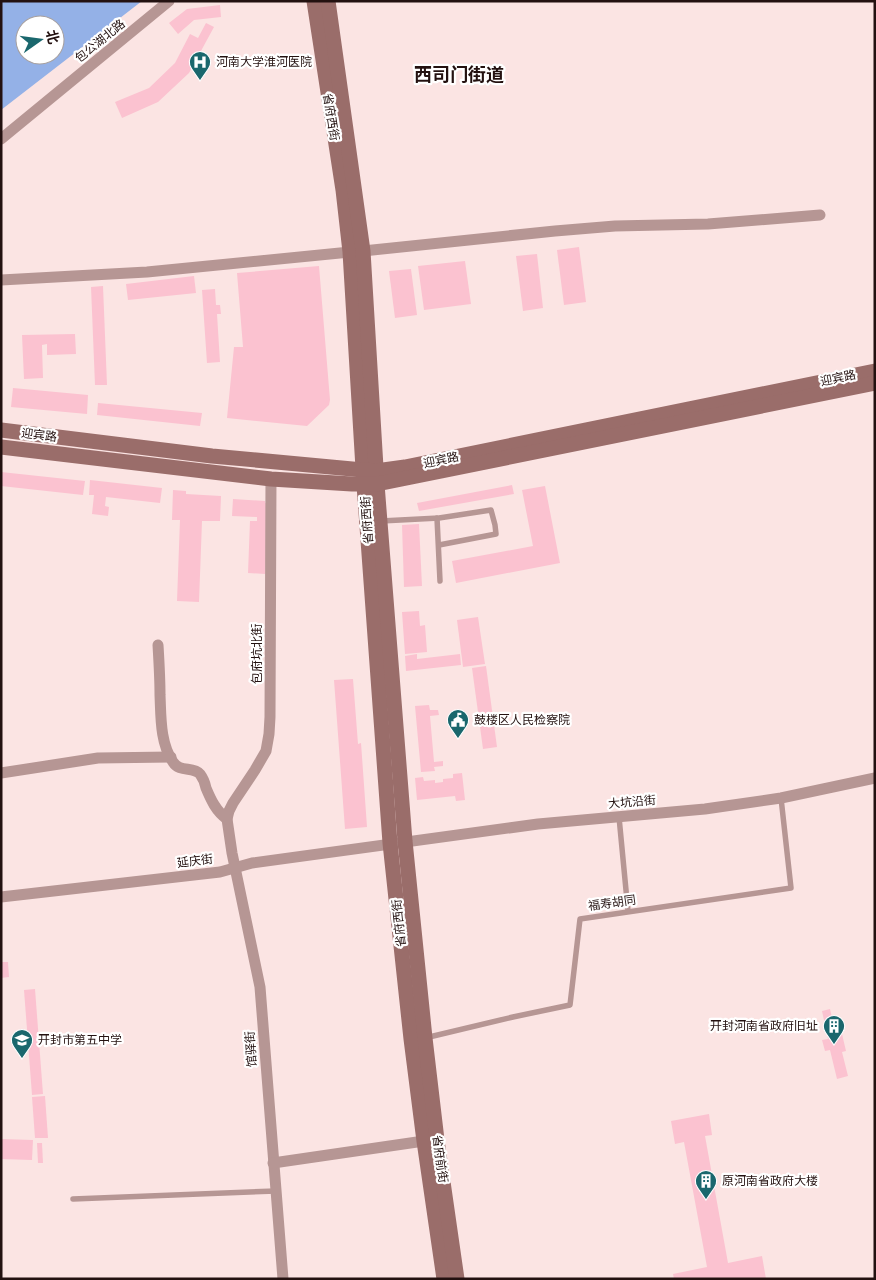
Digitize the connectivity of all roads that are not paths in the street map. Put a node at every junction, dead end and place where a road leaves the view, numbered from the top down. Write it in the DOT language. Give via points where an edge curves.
graph roads {
  1 [pos="169,1"];
  2 [pos="314,1"];
  3 [pos="328,1"];
  4 [pos="1,139"];
  5 [pos="820,215"];
  6 [pos="357,252"];
  7 [pos="1,280"];
  8 [pos="875,371"];
  9 [pos="875,384"];
  10 [pos="1,430"];
  11 [pos="1,447"];
  12 [pos="272,478"];
  13 [pos="370,478"];
  14 [pos="437,518"];
  15 [pos="380,521"];
  16 [pos="438,545"];
  17 [pos="440,581"];
  18 [pos="158,645"];
  19 [pos="170,757"];
  20 [pos="1,773"];
  21 [pos="875,778"];
  22 [pos="781,798"];
  23 [pos="618,817"];
  24 [pos="228,819"];
  25 [pos="398,842"];
  26 [pos="235,868"];
  27 [pos="1,897"];
  28 [pos="628,911"];
  29 [pos="418,1039"];
  30 [pos="424,1141"];
  31 [pos="273,1163"];
  32 [pos="276,1191"];
  33 [pos="73,1199"];
  34 [pos="283,1279"];
  35 [pos="444,1279"];
  36 [pos="457,1279"];
  1 -- 4 [label="street, 包公湖北路"];
  2 -- 6 [label="street, 省府西街" via="342,190"];
  3 -- 6 [label="street, 省府西街"];
  5 -- 6 [label="street" via="708,224 615,226"];
  6 -- 7 [label="street" via="147,272"];
  6 -- 13 [label="street, 省府西街"];
  8 -- 13 [label="street, 迎宾路" via="406,467"];
  9 -- 13 [label="street, 迎宾路"];
  10 -- 13 [label="street, 迎宾路"];
  11 -- 12 [label="street, 迎宾路"];
  12 -- 13 [label="street, 迎宾路"];
  12 -- 24 [label="street, 包府坑北街" via="269,734 266,751 233,803"];
  13 -- 15 [label="street, 省府西街"];
  13 -- 25 [label="street, 省府西街"];
  14 -- 15 [label="lane"];
  14 -- 16 [label="lane"];
  14 -- 16 [label="lane" via="491,510 496,534"];
  15 -- 25 [label="street, 省府西街"];
  16 -- 17 [label="lane"];
  18 -- 19 [label="street" via="162,732"];
  19 -- 20 [label="street" via="98,758"];
  19 -- 24 [label="street" via="180,769 200,773 213,803"];
  21 -- 22 [label="street, 大坑沿街"];
  22 -- 23 [label="street, 大坑沿街" via="704,810"];
  22 -- 28 [label="lane, 福寿胡同" via="791,888"];
  23 -- 25 [label="street, 大坑沿街"];
  23 -- 28 [label="lane"];
  24 -- 26 [label="street, 馆驿街"];
  25 -- 26 [label="street, 延庆街" via="252,862"];
  25 -- 29 [label="street, 省府西街"];
  26 -- 27 [label="street, 延庆街"];
  26 -- 31 [label="street, 馆驿街" via="260,987"];
  28 -- 29 [label="lane, 福寿胡同" via="580,918 570,1005"];
  29 -- 30 [label="street, 省府前街"];
  29 -- 36 [label="street, 省府前街" via="437,1140"];
  30 -- 31 [label="street"];
  30 -- 35 [label="street, 省府前街"];
  31 -- 32 [label="street, 馆驿街"];
  32 -- 33 [label="lane"];
  32 -- 34 [label="street, 馆驿街"];
}
